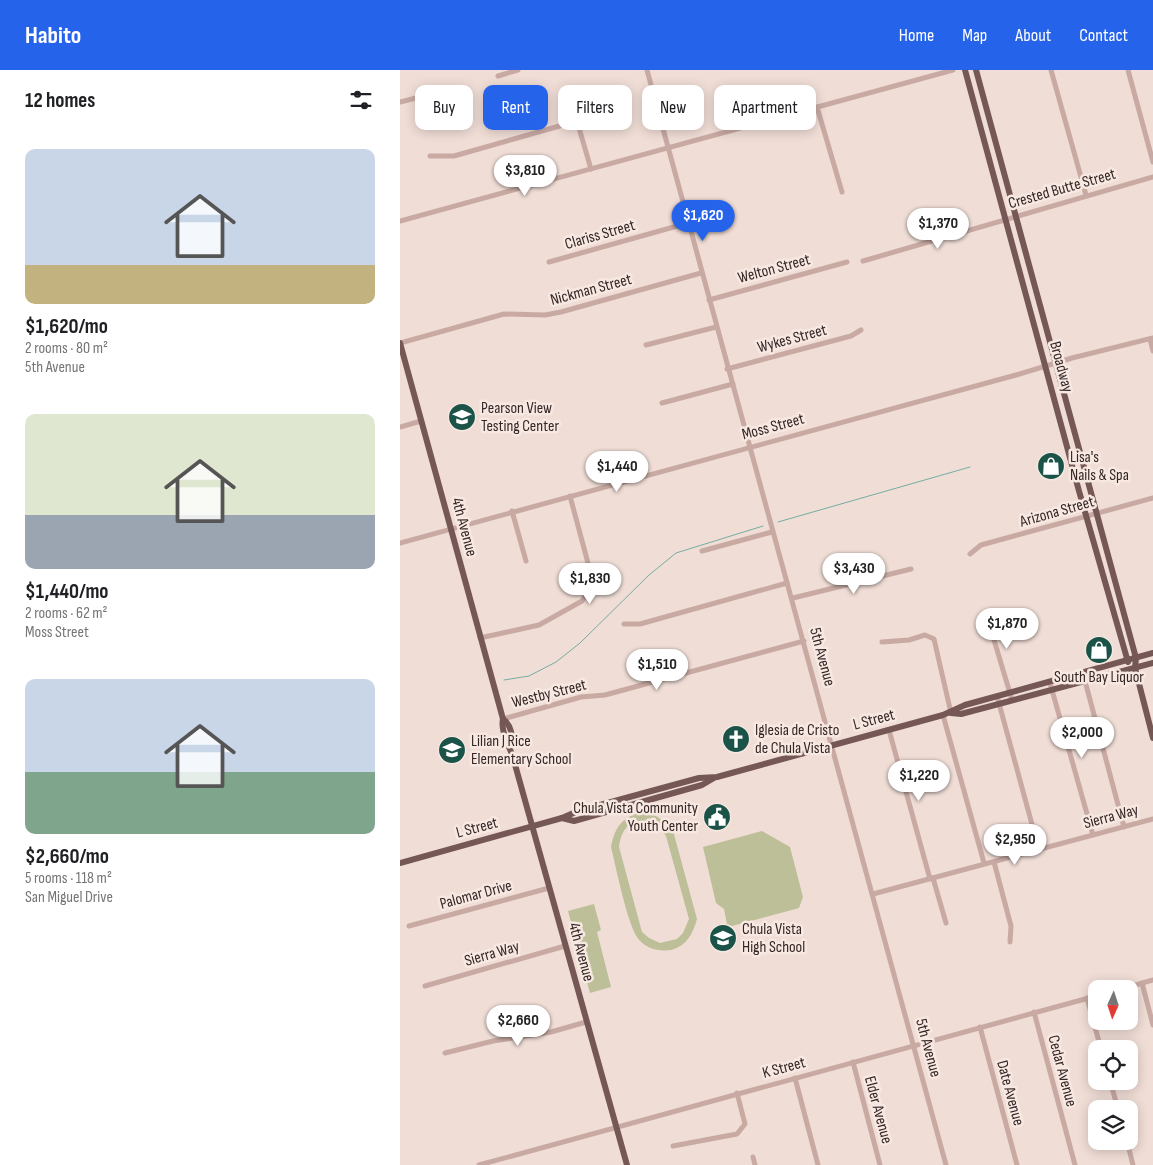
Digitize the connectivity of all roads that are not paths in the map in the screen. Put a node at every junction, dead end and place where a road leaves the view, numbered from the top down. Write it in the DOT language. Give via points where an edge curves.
graph roads {
  1 [pos="518,70"];
  2 [pos="647,70"];
  3 [pos="953,70"];
  4 [pos="965,70"];
  5 [pos="976,70"];
  6 [pos="1051,70"];
  7 [pos="1128,70"];
  8 [pos="498,76"];
  9 [pos="415,98"];
  10 [pos="400,102"];
  11 [pos="817,107"];
  12 [pos="667,148"];
  13 [pos="430,156"];
  14 [pos="1153,162"];
  15 [pos="591,169"];
  16 [pos="1153,177"];
  17 [pos="842,192"];
  18 [pos="1086,196"];
  19 [pos="1015,215"];
  20 [pos="1006,218"];
  21 [pos="400,222"];
  22 [pos="688,223"];
  23 [pos="863,261"];
  24 [pos="549,262"];
  25 [pos="847,262"];
  26 [pos="701,273"];
  27 [pos="709,300"];
  28 [pos="716,327"];
  29 [pos="860,330"];
  30 [pos="1151,339"];
  31 [pos="400,343"];
  32 [pos="646,345"];
  33 [pos="1153,351"];
  34 [pos="1055,363"];
  35 [pos="1046,366"];
  36 [pos="727,369"];
  37 [pos="732,384"];
  38 [pos="662,403"];
  39 [pos="421,421"];
  40 [pos="400,427"];
  41 [pos="750,446"];
  42 [pos="570,496"];
  43 [pos="1153,498"];
  44 [pos="512,511"];
  45 [pos="1097,514"];
  46 [pos="1087,517"];
  47 [pos="450,529"];
  48 [pos="772,532"];
  49 [pos="400,543"];
  50 [pos="702,551"];
  51 [pos="970,554"];
  52 [pos="526,561"];
  53 [pos="911,569"];
  54 [pos="787,583"];
  55 [pos="793,598"];
  56 [pos="986,613"];
  57 [pos="624,624"];
  58 [pos="480,638"];
  59 [pos="804,641"];
  60 [pos="882,642"];
  61 [pos="1153,654"];
  62 [pos="1136,658"];
  63 [pos="1127,660"];
  64 [pos="1153,663"];
  65 [pos="1135,668"];
  66 [pos="1085,681"];
  67 [pos="1051,686"];
  68 [pos="1010,696"];
  69 [pos="997,700"];
  70 [pos="951,712"];
  71 [pos="944,715"];
  72 [pos="503,719"];
  73 [pos="889,730"];
  74 [pos="1153,738"];
  75 [pos="832,746"];
  76 [pos="1153,819"];
  77 [pos="532,827"];
  78 [pos="1124,827"];
  79 [pos="1093,835"];
  80 [pos="1038,850"];
  81 [pos="994,862"];
  82 [pos="400,863"];
  83 [pos="984,863"];
  84 [pos="931,878"];
  85 [pos="549,888"];
  86 [pos="873,894"];
  87 [pos="946,923"];
  88 [pos="409,926"];
  89 [pos="1010,942"];
  90 [pos="565,946"];
  91 [pos="1153,980"];
  92 [pos="1142,983"];
  93 [pos="1138,984"];
  94 [pos="425,986"];
  95 [pos="1087,998"];
  96 [pos="1034,1012"];
  97 [pos="586,1022"];
  98 [pos="1153,1025"];
  99 [pos="980,1028"];
  100 [pos="1099,1040"];
  101 [pos="914,1046"];
  102 [pos="445,1053"];
  103 [pos="852,1062"];
  104 [pos="795,1078"];
  105 [pos="737,1093"];
  106 [pos="615,1128"];
  107 [pos="673,1146"];
  108 [pos="1129,1150"];
  109 [pos="753,1157"];
  110 [pos="479,1165"];
  111 [pos="627,1165"];
  112 [pos="755,1165"];
  113 [pos="818,1165"];
  114 [pos="880,1165"];
  115 [pos="946,1165"];
  116 [pos="1017,1165"];
  117 [pos="1075,1165"];
  118 [pos="1133,1165"];
  1 -- 8 [label="street"];
  2 -- 12 [label="street, 5th Avenue"];
  3 -- 11 [label="street"];
  4 -- 20 [label="main road, Broadway"];
  5 -- 19 [label="main road, Broadway"];
  6 -- 18 [label="street"];
  7 -- 14 [label="street"];
  9 -- 10 [label="street"];
  11 -- 12 [label="street"];
  11 -- 17 [label="street"];
  12 -- 15 [label="street"];
  12 -- 22 [label="street, 5th Avenue"];
  13 -- 15 [label="street" via="454,156 570,123 580,128"];
  15 -- 21 [label="street"];
  16 -- 18 [label="street, Crested Butte Street"];
  18 -- 19 [label="street, Crested Butte Street"];
  19 -- 20 [label="street, Crested Butte Street"];
  19 -- 34 [label="main road, Broadway"];
  20 -- 23 [label="street, Crested Butte Street"];
  20 -- 35 [label="main road, Broadway"];
  22 -- 24 [label="street, Clariss Street"];
  22 -- 26 [label="street, 5th Avenue"];
  25 -- 27 [label="street, Welton Street"];
  26 -- 27 [label="street, 5th Avenue"];
  26 -- 31 [label="street, Nickman Street" via="561,312 504,314"];
  27 -- 28 [label="street, 5th Avenue"];
  28 -- 32 [label="street"];
  28 -- 36 [label="street, 5th Avenue"];
  29 -- 36 [label="street, Wykes Street" via="851,336"];
  30 -- 33 [label="street"];
  30 -- 34 [label="street, Moss Street"];
  31 -- 39 [label="main road, 4th Avenue"];
  34 -- 35 [label="street, Moss Street"];
  34 -- 45 [label="main road, Broadway"];
  35 -- 41 [label="street, Moss Street"];
  35 -- 46 [label="main road, Broadway"];
  36 -- 37 [label="street, 5th Avenue"];
  37 -- 38 [label="street"];
  37 -- 41 [label="street, 5th Avenue"];
  39 -- 40 [label="street"];
  39 -- 47 [label="main road, 4th Avenue"];
  41 -- 42 [label="street, Moss Street"];
  41 -- 48 [label="street, 5th Avenue"];
  42 -- 44 [label="street, Moss Street"];
  42 -- 58 [label="street" via="592,578 582,601 539,625"];
  43 -- 45 [label="street, Arizona Street"];
  44 -- 47 [label="street, Moss Street"];
  44 -- 52 [label="street"];
  45 -- 46 [label="street, Arizona Street"];
  45 -- 62 [label="main road, Broadway"];
  46 -- 51 [label="street, Arizona Street" via="981,545"];
  46 -- 63 [label="main road, Broadway"];
  47 -- 49 [label="street, Moss Street"];
  47 -- 58 [label="main road, 4th Avenue"];
  48 -- 50 [label="street"];
  48 -- 54 [label="street, 5th Avenue"];
  53 -- 55 [label="street"];
  54 -- 55 [label="street, 5th Avenue"];
  54 -- 57 [label="street" via="640,624"];
  55 -- 59 [label="street, 5th Avenue"];
  56 -- 68 [label="street"];
  58 -- 72 [label="main road, 4th Avenue"];
  59 -- 72 [label="street, Westby Street"];
  59 -- 75 [label="street, 5th Avenue"];
  60 -- 70 [label="street" via="926,635 934,639"];
  61 -- 62 [label="main road, L Street"];
  62 -- 63 [label="main road, L Street"];
  62 -- 65 [label="main road, Broadway"];
  63 -- 65 [label="main road, Broadway"];
  63 -- 67 [label="main road, L Street"];
  64 -- 65 [label="main road, L Street"];
  65 -- 66 [label="main road, L Street"];
  65 -- 74 [label="main road, Broadway"];
  66 -- 67 [label="main road, L Street"];
  66 -- 78 [label="street"];
  67 -- 68 [label="main road, L Street"];
  67 -- 79 [label="street"];
  68 -- 69 [label="main road, L Street"];
  69 -- 70 [label="main road, L Street" via="961,714"];
  69 -- 80 [label="street"];
  70 -- 71 [label="main road, L Street"];
  71 -- 73 [label="main road, L Street"];
  71 -- 83 [label="street"];
  72 -- 77 [label="main road, 4th Avenue" via="508,722 513,739 510,746"];
  73 -- 75 [label="main road, L Street"];
  73 -- 84 [label="street"];
  75 -- 77 [label="main road, L Street" via="700,778"];
  75 -- 86 [label="street, 5th Avenue"];
  76 -- 78 [label="street, Sierra Way"];
  77 -- 82 [label="main road, L Street"];
  77 -- 85 [label="main road, 4th Avenue"];
  78 -- 79 [label="street, Sierra Way"];
  79 -- 80 [label="street, Sierra Way"];
  80 -- 81 [label="street, Sierra Way"];
  81 -- 83 [label="street, Sierra Way"];
  81 -- 89 [label="street" via="1011,926"];
  83 -- 84 [label="street, Sierra Way"];
  84 -- 86 [label="street, Sierra Way"];
  84 -- 87 [label="street"];
  85 -- 88 [label="street, Palomar Drive"];
  85 -- 90 [label="main road, 4th Avenue"];
  86 -- 101 [label="street, 5th Avenue"];
  90 -- 94 [label="street, Sierra Way"];
  90 -- 97 [label="main road, 4th Avenue"];
  91 -- 92 [label="street"];
  92 -- 93 [label="street"];
  92 -- 98 [label="street"];
  95 -- 96 [label="street, K Street"];
  95 -- 100 [label="street"];
  96 -- 99 [label="street, K Street"];
  96 -- 117 [label="street, Cedar Avenue"];
  97 -- 102 [label="street"];
  97 -- 106 [label="main road, 4th Avenue"];
  99 -- 101 [label="street, K Street"];
  99 -- 116 [label="street, Date Avenue"];
  101 -- 103 [label="street, K Street"];
  101 -- 115 [label="street, 5th Avenue"];
  103 -- 104 [label="street, K Street"];
  103 -- 114 [label="street, Elder Avenue"];
  104 -- 105 [label="street, K Street"];
  104 -- 113 [label="street"];
  105 -- 106 [label="street, K Street"];
  105 -- 107 [label="street" via="745,1124 742,1130 729,1136"];
  106 -- 110 [label="street, K Street"];
  106 -- 111 [label="main road, 4th Avenue"];
  108 -- 118 [label="street"];
  109 -- 112 [label="street"];
}
